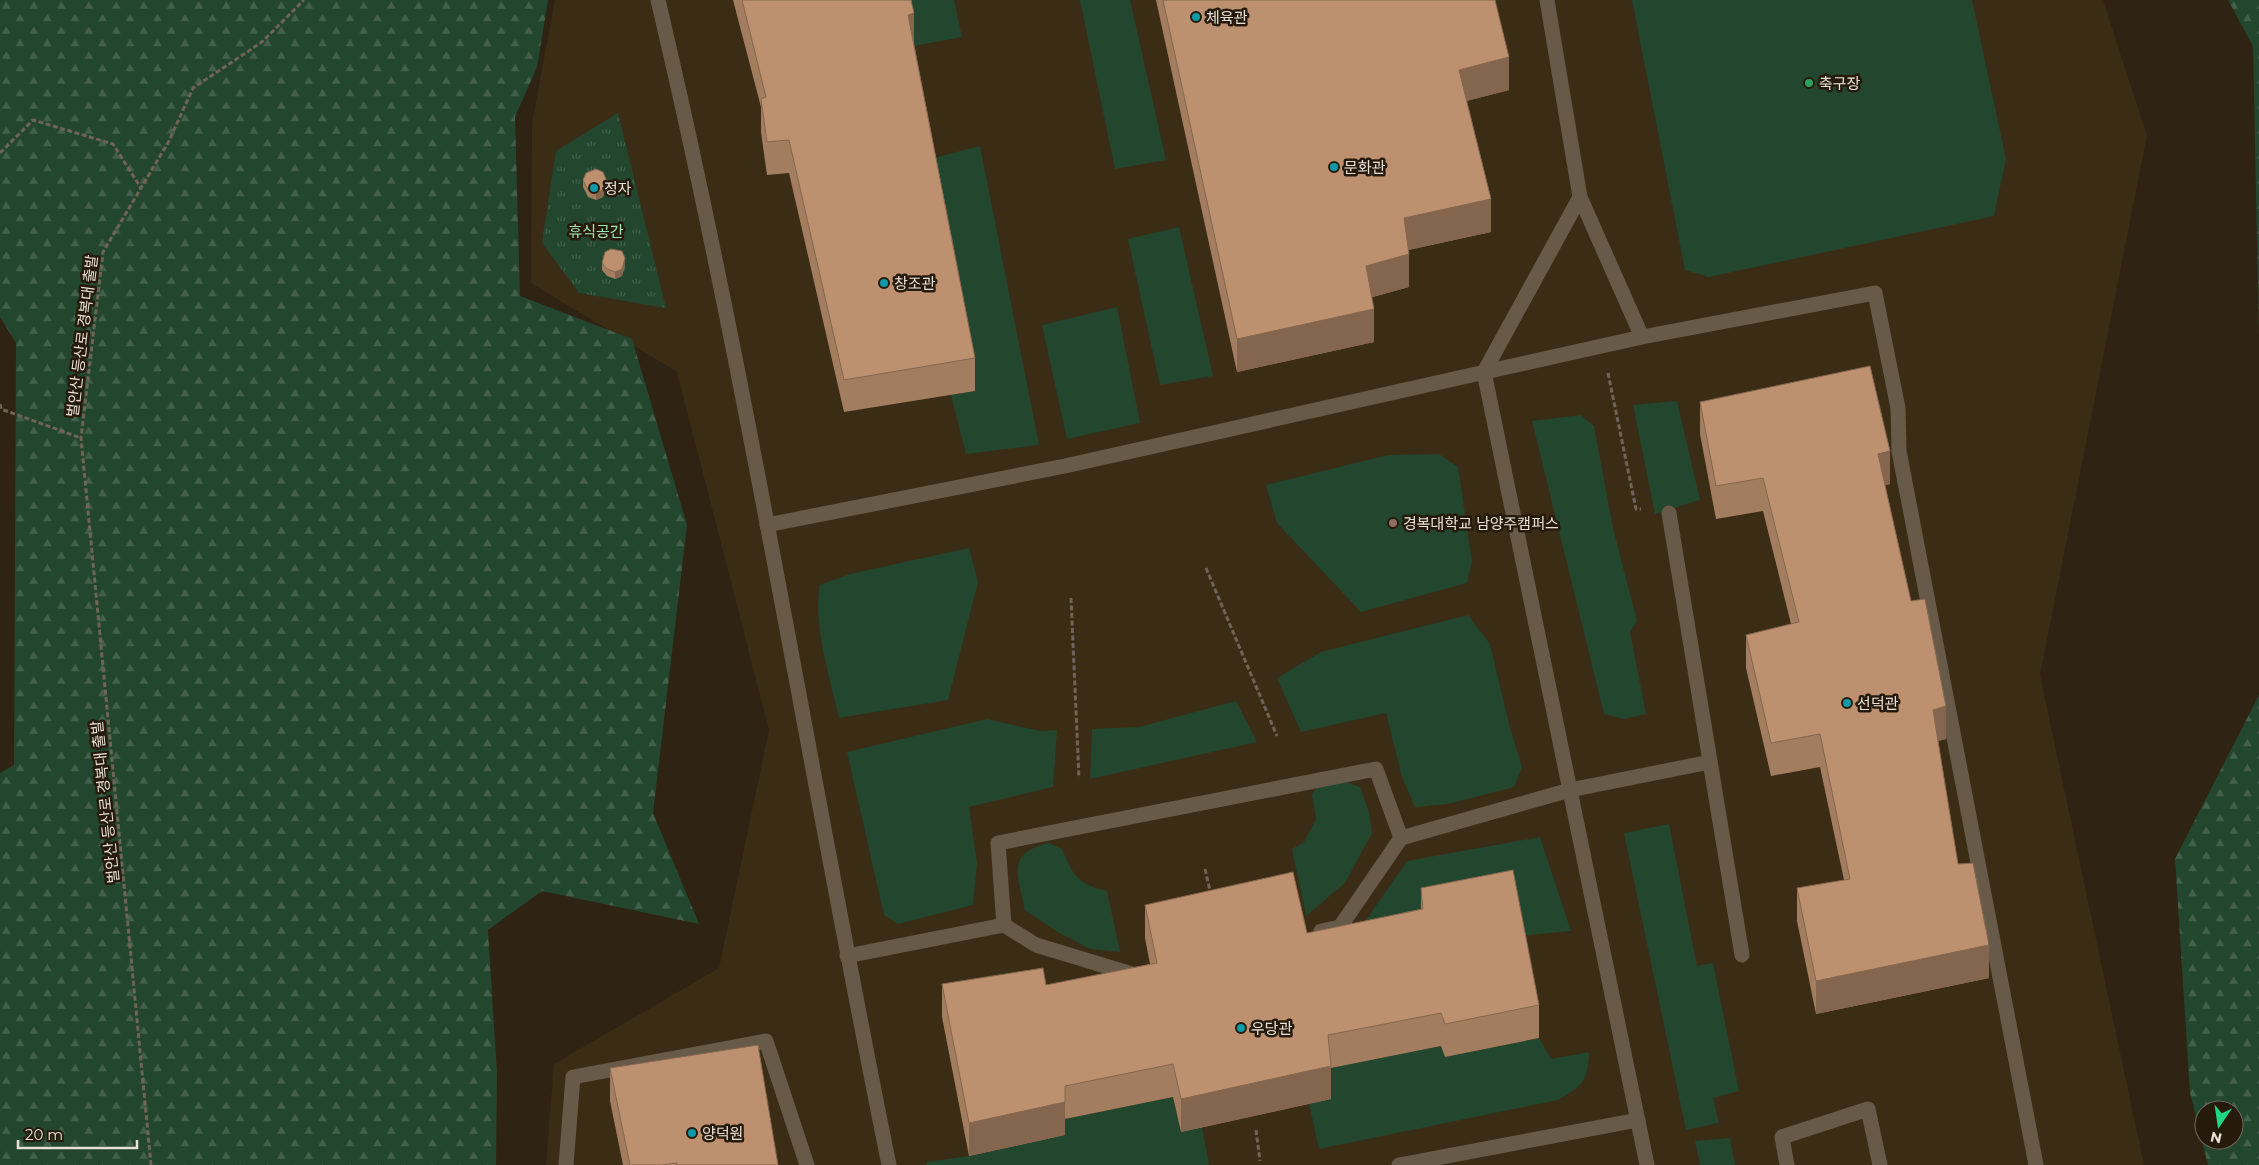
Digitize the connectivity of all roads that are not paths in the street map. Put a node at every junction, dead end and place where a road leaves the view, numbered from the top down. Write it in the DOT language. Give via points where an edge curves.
graph roads {
  1 [pos="658,0"];
  2 [pos="1547,0"];
  3 [pos="1580,197"];
  4 [pos="1642,337"];
  5 [pos="1484,372"];
  6 [pos="1669,513"];
  7 [pos="767,525"];
  8 [pos="1710,762"];
  9 [pos="1570,790"];
  10 [pos="1401,838"];
  11 [pos="1004,924"];
  12 [pos="1302,936"];
  13 [pos="1742,955"];
  14 [pos="846,956"];
  15 [pos="1152,971"];
  16 [pos="1638,1120"];
  17 [pos="566,1165"];
  18 [pos="807,1165"];
  19 [pos="889,1165"];
  20 [pos="1398,1165"];
  21 [pos="1647,1165"];
  22 [pos="1787,1165"];
  23 [pos="1880,1165"];
  24 [pos="2036,1165"];
  1 -- 7 [label="lane" via="684,112"];
  2 -- 3 [label="lane"];
  3 -- 4 [label="lane"];
  3 -- 5 [label="lane"];
  4 -- 5 [label="lane"];
  4 -- 24 [label="lane" via="1875,292 1898,408 1899,450"];
  5 -- 7 [label="lane" via="1065,466"];
  5 -- 9 [label="lane"];
  6 -- 8 [label="lane"];
  7 -- 14 [label="lane"];
  8 -- 9 [label="lane"];
  8 -- 13 [label="lane"];
  9 -- 10 [label="lane"];
  9 -- 16 [label="lane"];
  10 -- 11 [label="lane" via="1376,768 998,842"];
  10 -- 12 [label="lane" via="1340,927"];
  11 -- 14 [label="lane"];
  11 -- 15 [label="lane" via="1036,945 1134,976"];
  14 -- 19 [label="lane"];
  16 -- 20 [label="lane"];
  16 -- 21 [label="lane"];
  17 -- 18 [label="lane" via="573,1076 766,1041"];
  22 -- 23 [label="lane" via="1782,1137 1868,1109"];
}
